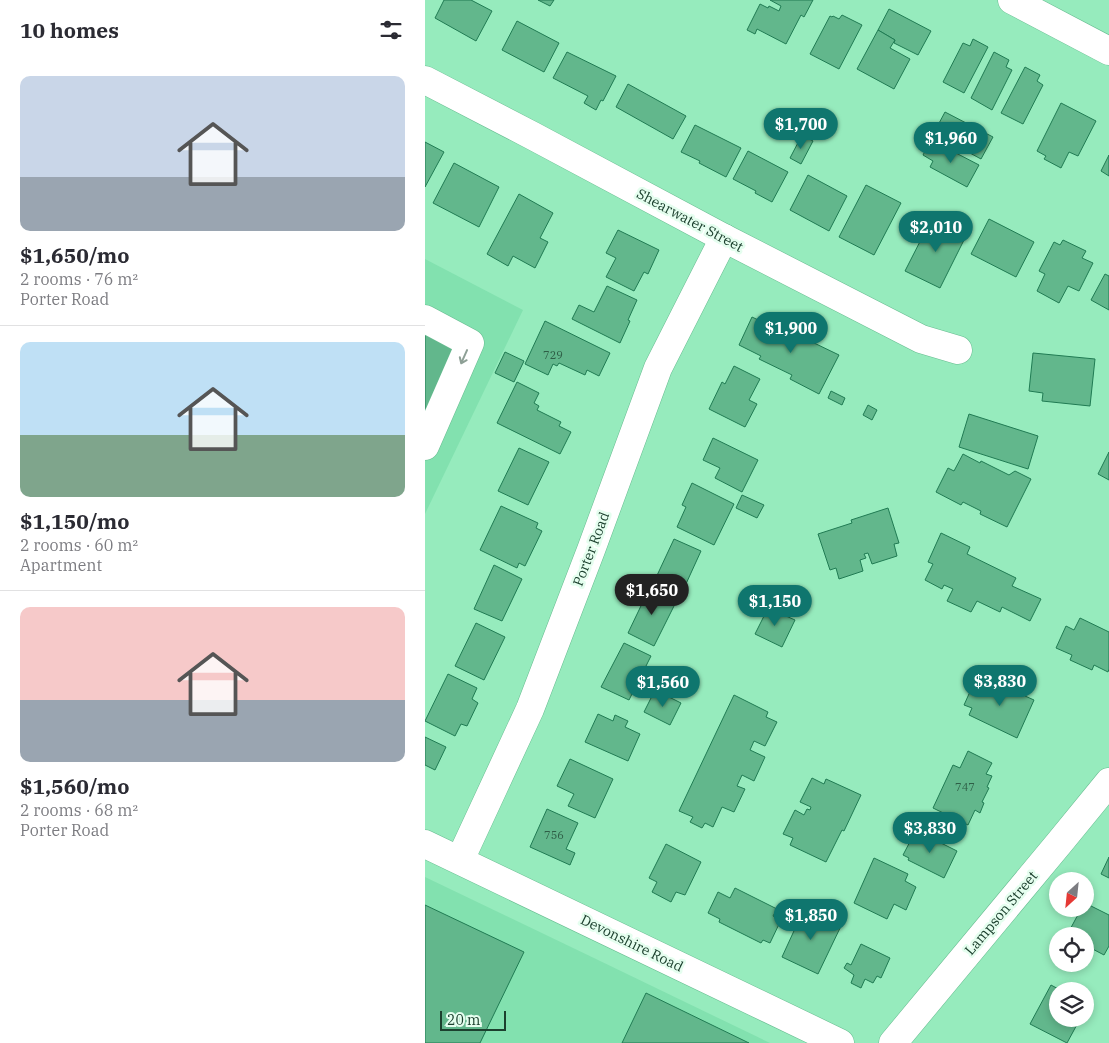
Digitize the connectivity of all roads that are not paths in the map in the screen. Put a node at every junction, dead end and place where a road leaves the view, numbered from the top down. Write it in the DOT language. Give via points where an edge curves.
graph roads {
  1 [pos="1012,0"];
  2 [pos="1109,51"];
  3 [pos="425,80"];
  4 [pos="724,238"];
  5 [pos="425,319"];
  6 [pos="958,350"];
  7 [pos="425,446"];
  8 [pos="1109,782"];
  9 [pos="425,844"];
  10 [pos="459,860"];
  11 [pos="840,1043"];
  12 [pos="893,1043"];
  1 -- 2 [label="street"];
  3 -- 4 [label="street, Shearwater Street"];
  4 -- 6 [label="street, Shearwater Street" via="921,339"];
  4 -- 10 [label="street, Porter Road" via="657,368 530,709"];
  5 -- 7 [label="street, one-way" via="470,343"];
  8 -- 12 [label="street, Lampson Street"];
  9 -- 10 [label="street, Devonshire Road"];
  10 -- 11 [label="street, Devonshire Road"];
}
